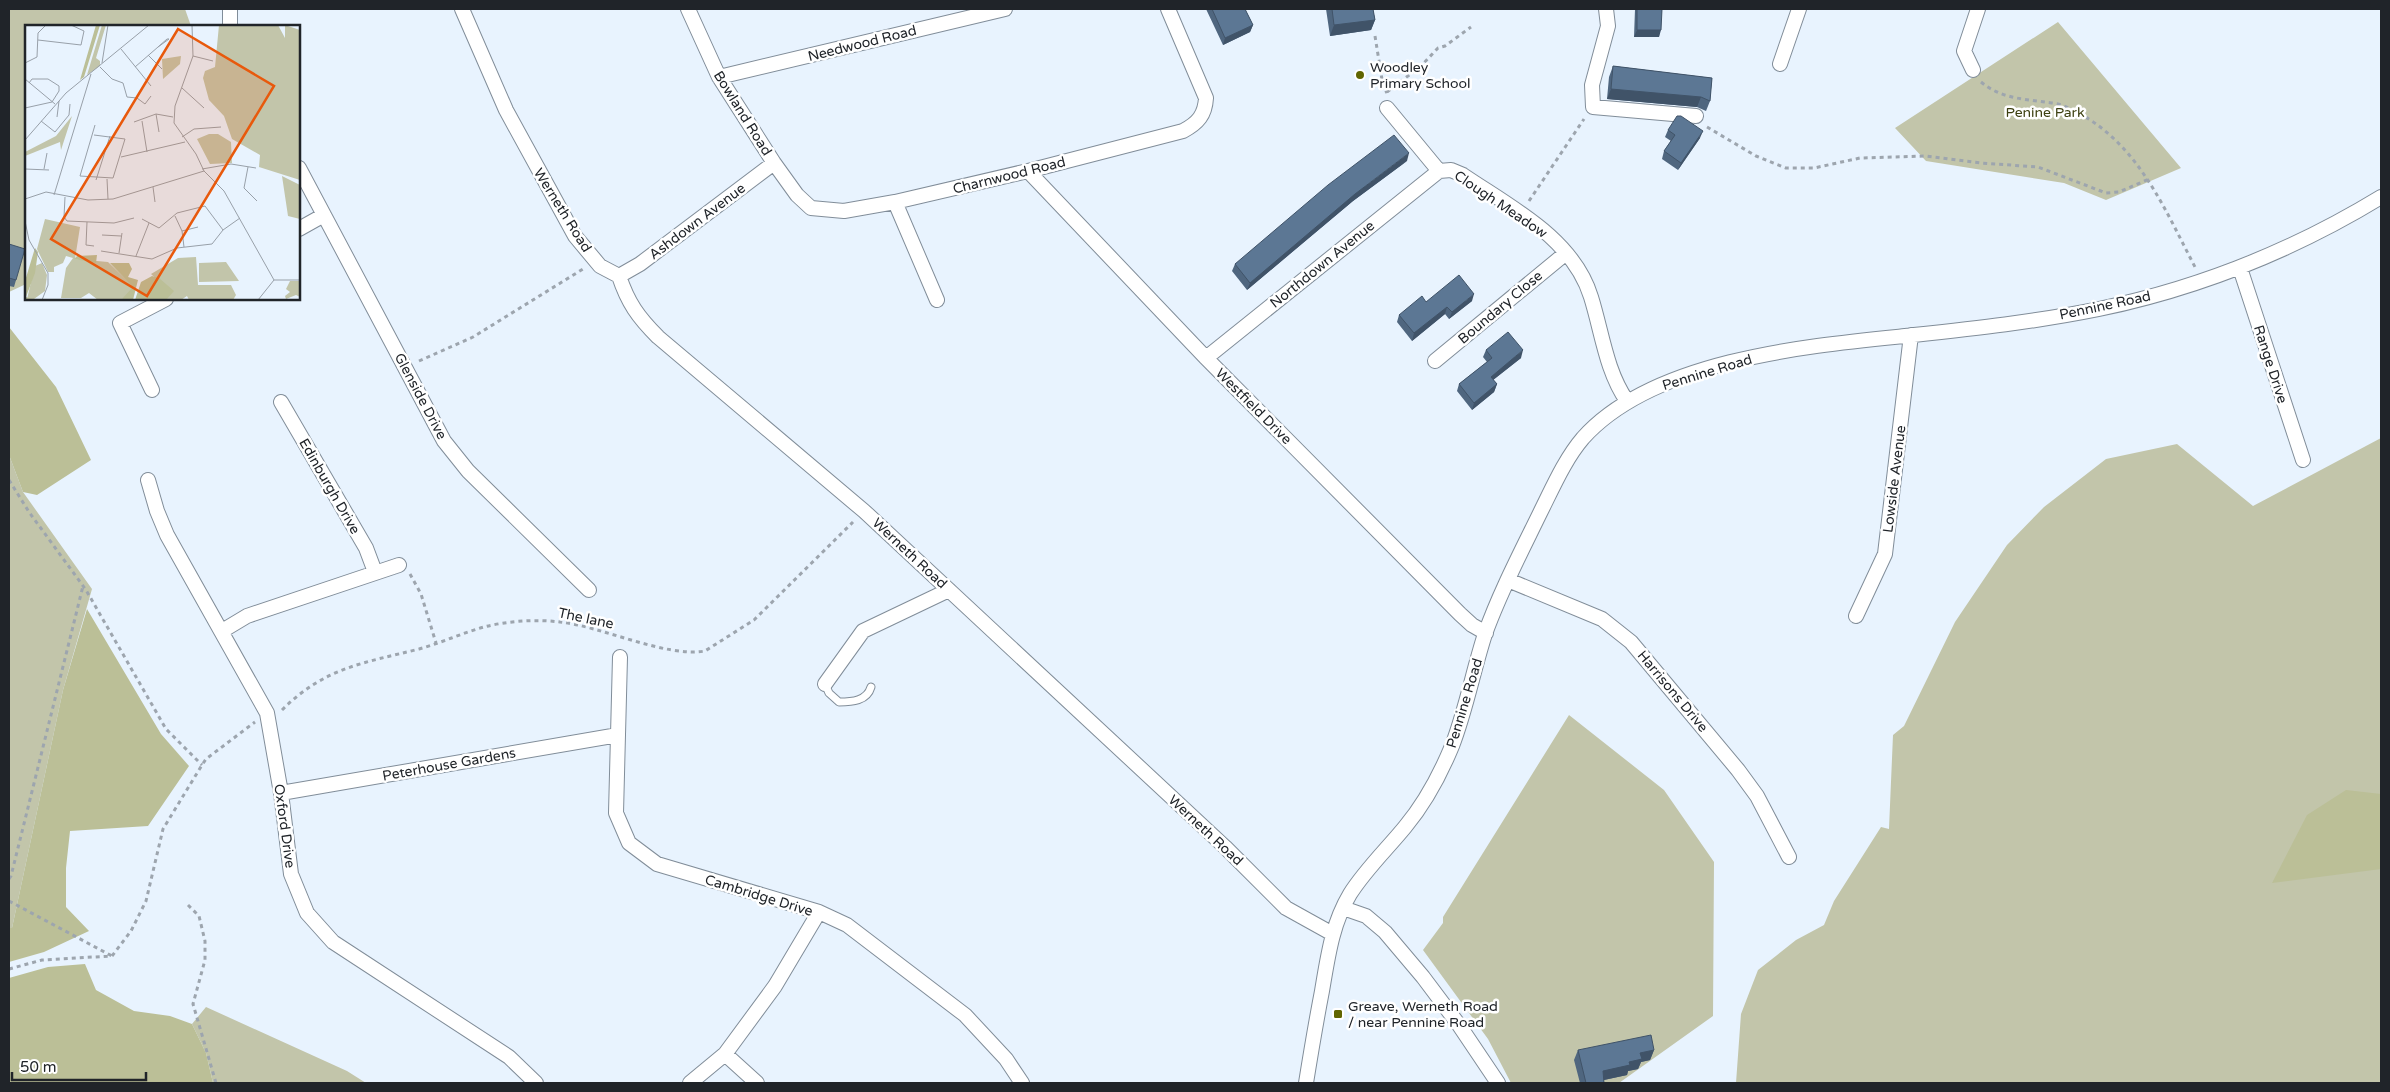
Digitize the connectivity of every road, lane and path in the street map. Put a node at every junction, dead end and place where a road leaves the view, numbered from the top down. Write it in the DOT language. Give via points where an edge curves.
graph roads {
  1 [pos="230,9"];
  2 [pos="462,9"];
  3 [pos="688,9"];
  4 [pos="1005,9"];
  5 [pos="1168,9"];
  6 [pos="1606,9"];
  7 [pos="1799,9"];
  8 [pos="1978,9"];
  9 [pos="230,25"];
  10 [pos="1471,27"];
  11 [pos="1375,36"];
  12 [pos="1780,64"];
  13 [pos="1972,70"];
  14 [pos="719,78"];
  15 [pos="1387,93"];
  16 [pos="1593,106"];
  17 [pos="1387,108"];
  18 [pos="1696,116"];
  19 [pos="774,163"];
  20 [pos="300,170"];
  21 [pos="1028,171"];
  22 [pos="1438,171"];
  23 [pos="2149,179"];
  24 [pos="2381,197"];
  25 [pos="896,202"];
  26 [pos="811,208"];
  27 [pos="1520,214"];
  28 [pos="324,215"];
  29 [pos="300,228"];
  30 [pos="1566,253"];
  31 [pos="594,260"];
  32 [pos="2240,268"];
  33 [pos="619,276"];
  34 [pos="2203,281"];
  35 [pos="164,300"];
  36 [pos="937,300"];
  37 [pos="1911,335"];
  38 [pos="1206,358"];
  39 [pos="1435,361"];
  40 [pos="404,366"];
  41 [pos="152,390"];
  42 [pos="1627,401"];
  43 [pos="281,402"];
  44 [pos="2303,460"];
  45 [pos="9,480"];
  46 [pos="148,480"];
  47 [pos="864,511"];
  48 [pos="399,565"];
  49 [pos="375,572"];
  50 [pos="1508,580"];
  51 [pos="84,586"];
  52 [pos="589,590"];
  53 [pos="949,590"];
  54 [pos="1856,616"];
  55 [pos="222,631"];
  56 [pos="1486,633"];
  57 [pos="436,643"];
  58 [pos="620,657"];
  59 [pos="825,684"];
  60 [pos="872,687"];
  61 [pos="267,713"];
  62 [pos="618,735"];
  63 [pos="202,765"];
  64 [pos="281,793"];
  65 [pos="1788,857"];
  66 [pos="9,879"];
  67 [pos="9,901"];
  68 [pos="188,904"];
  69 [pos="1343,908"];
  70 [pos="819,912"];
  71 [pos="1331,933"];
  72 [pos="112,956"];
  73 [pos="9,969"];
  74 [pos="725,1054"];
  75 [pos="216,1083"];
  76 [pos="536,1083"];
  77 [pos="690,1083"];
  78 [pos="757,1083"];
  79 [pos="1022,1083"];
  80 [pos="1306,1083"];
  81 [pos="1498,1083"];
  1 -- 9 [label="street"];
  2 -- 31 [label="street, Werneth Road" via="506,110 539,174 575,236"];
  3 -- 14 [label="street, Bowland Road"];
  4 -- 14 [label="street, Needwood Road"];
  5 -- 21 [label="street, Charnwood Road" via="1206,98 1206,109 1200,119 1183,131"];
  6 -- 16 [label="street" via="1608,26 1592,85"];
  7 -- 12 [label="street"];
  8 -- 13 [label="street" via="1964,51"];
  10 -- 15 [label="path" via="1438,48"];
  11 -- 15 [label="path"];
  13 -- 23 [label="path" via="1992,90 2013,98 2062,105 2080,114 2103,129 2131,155"];
  14 -- 19 [label="street, Bowland Road"];
  15 -- 17 [label="path"];
  16 -- 18 [label="street"];
  16 -- 27 [label="path"];
  17 -- 22 [label="street, Clough Meadow"];
  18 -- 23 [label="path" via="1708,129 1736,146 1786,168 1814,168 1860,158 1926,156 2038,167 2106,193 2119,192"];
  19 -- 26 [label="street, Bowland Road" via="797,195"];
  19 -- 33 [label="street, Ashdown Avenue" via="640,264"];
  20 -- 28 [label="street, Glenside Drive"];
  21 -- 25 [label="street, Charnwood Road"];
  21 -- 38 [label="street, Westfield Drive"];
  22 -- 27 [label="street, Clough Meadow" via="1451,170 1463,175"];
  22 -- 38 [label="street, Northdown Avenue"];
  23 -- 34 [label="path"];
  24 -- 32 [label="street, Pennine Road" via="2299,243"];
  25 -- 26 [label="street, Charnwood Road" via="844,211"];
  25 -- 36 [label="street"];
  27 -- 30 [label="street, Clough Meadow" via="1547,233"];
  28 -- 29 [label="street"];
  28 -- 40 [label="street, Glenside Drive"];
  30 -- 39 [label="street, Boundary Close"];
  30 -- 42 [label="street, Clough Meadow" via="1581,273 1612,373"];
  31 -- 33 [label="street, Werneth Road"];
  31 -- 40 [label="path" via="577,274 473,338"];
  32 -- 34 [label="street, Pennine Road"];
  32 -- 44 [label="street, Range Drive"];
  33 -- 47 [label="street, Werneth Road" via="627,299 639,318 658,337"];
  34 -- 37 [label="street, Pennine Road" via="2097,310"];
  35 -- 41 [label="street" via="120,323"];
  37 -- 42 [label="street, Pennine Road" via="1769,353 1682,377"];
  37 -- 54 [label="street, Lowside Avenue" via="1885,554"];
  38 -- 56 [label="street, Westfield Drive" via="1460,614"];
  40 -- 52 [label="street, Glenside Drive" via="444,441 468,471"];
  42 -- 50 [label="street, Pennine Road" via="1600,420 1580,442 1552,490"];
  43 -- 49 [label="street, Edinburgh Drive" via="366,548"];
  45 -- 51 [label="path"];
  46 -- 55 [label="street, Oxford Drive" via="156,511 167,535"];
  47 -- 53 [label="street, Werneth Road"];
  47 -- 57 [label="path, The lane" via="754,620 705,651 696,653 667,648 560,622 485,626"];
  48 -- 49 [label="street"];
  48 -- 57 [label="path" via="414,579"];
  49 -- 55 [label="street" via="247,616"];
  50 -- 56 [label="street, Pennine Road"];
  50 -- 65 [label="street, Harrisons Drive" via="1602,619 1631,642 1757,796"];
  51 -- 63 [label="path" via="166,729"];
  51 -- 66 [label="path"];
  53 -- 59 [label="street" via="863,631"];
  53 -- 71 [label="street, Werneth Road" via="1225,847 1286,908"];
  55 -- 61 [label="street, Oxford Drive"];
  56 -- 69 [label="street, Pennine Road" via="1459,728 1436,782 1423,804 1369,868"];
  57 -- 61 [label="path, The lane" via="337,670 294,698 282,711"];
  58 -- 62 [label="street, Cambridge Drive"];
  59 -- 60 [label="lane" via="839,702 854,702 869,694"];
  61 -- 63 [label="path, The lane"];
  61 -- 64 [label="street, Oxford Drive"];
  62 -- 64 [label="street, Peterhouse Gardens"];
  62 -- 70 [label="street, Cambridge Drive" via="616,813 629,843 657,864"];
  63 -- 72 [label="path, The lane" via="163,829 146,901 131,931"];
  64 -- 76 [label="street, Oxford Drive" via="291,874 307,913 333,942 509,1058"];
  67 -- 72 [label="path"];
  68 -- 75 [label="path" via="203,926 205,960 194,1004"];
  69 -- 71 [label="street, Pennine Road"];
  69 -- 81 [label="street" via="1366,916 1385,932 1435,992"];
  70 -- 74 [label="street" via="775,986"];
  70 -- 79 [label="street, Cambridge Drive" via="847,926 964,1015 1006,1059"];
  71 -- 80 [label="street"];
  72 -- 73 [label="path" via="42,960"];
  74 -- 77 [label="street"];
  74 -- 78 [label="street"];
}
